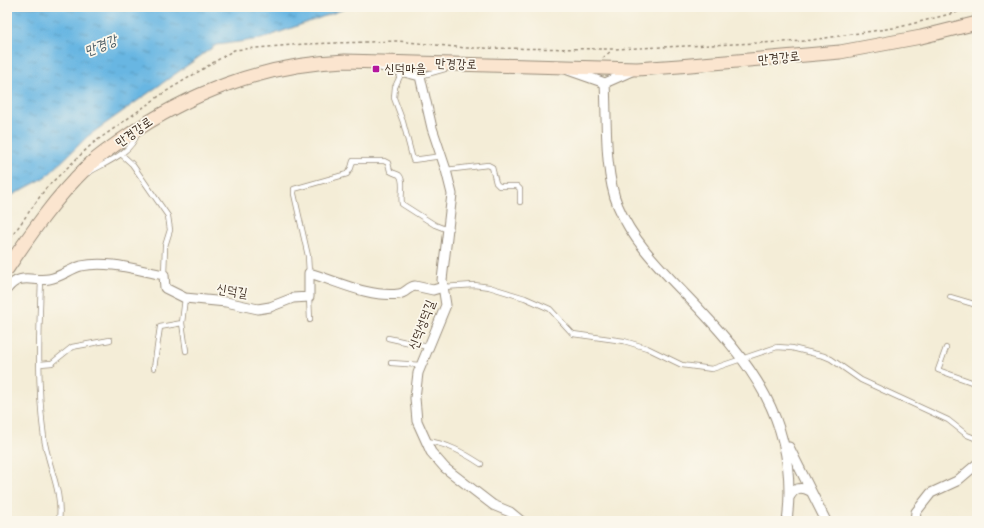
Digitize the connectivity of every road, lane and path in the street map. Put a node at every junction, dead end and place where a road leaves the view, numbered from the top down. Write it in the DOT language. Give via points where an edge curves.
graph roads {
  1 [pos="977,7"];
  2 [pos="977,23"];
  3 [pos="900,27"];
  4 [pos="367,62"];
  5 [pos="460,64"];
  6 [pos="559,67"];
  7 [pos="637,69"];
  8 [pos="402,72"];
  9 [pos="420,76"];
  10 [pos="604,83"];
  11 [pos="139,128"];
  12 [pos="122,154"];
  13 [pos="442,156"];
  14 [pos="446,170"];
  15 [pos="70,185"];
  16 [pos="520,202"];
  17 [pos="448,230"];
  18 [pos="7,269"];
  19 [pos="309,273"];
  20 [pos="164,275"];
  21 [pos="41,280"];
  22 [pos="443,287"];
  23 [pos="7,289"];
  24 [pos="310,296"];
  25 [pos="950,297"];
  26 [pos="185,298"];
  27 [pos="977,305"];
  28 [pos="310,320"];
  29 [pos="182,323"];
  30 [pos="388,338"];
  31 [pos="110,340"];
  32 [pos="428,347"];
  33 [pos="946,348"];
  34 [pos="186,351"];
  35 [pos="743,358"];
  36 [pos="391,363"];
  37 [pos="40,364"];
  38 [pos="421,365"];
  39 [pos="154,368"];
  40 [pos="977,384"];
  41 [pos="782,431"];
  42 [pos="977,439"];
  43 [pos="425,441"];
  44 [pos="481,464"];
  45 [pos="977,464"];
  46 [pos="810,491"];
  47 [pos="789,498"];
  48 [pos="59,521"];
  49 [pos="521,521"];
  50 [pos="787,521"];
  51 [pos="826,521"];
  52 [pos="915,521"];
  1 -- 3 [label="path"];
  2 -- 7 [label="street, 만경강로" via="921,37 840,52"];
  4 -- 5 [label="street, 만경강로"];
  4 -- 8 [label="street"];
  4 -- 11 [label="street, 만경강로" via="314,63 257,75 185,101"];
  5 -- 6 [label="street, 만경강로"];
  5 -- 9 [label="lane"];
  6 -- 7 [label="street, 만경강로"];
  6 -- 10 [label="street"];
  7 -- 10 [label="street"];
  8 -- 9 [label="street"];
  8 -- 13 [label="lane" via="395,87 394,98 413,160"];
  9 -- 13 [label="street, 신덕성덕길" via="432,128"];
  10 -- 35 [label="street" via="611,182 618,206 634,234 658,265 723,333"];
  11 -- 12 [label="lane" via="136,138"];
  11 -- 15 [label="street, 만경강로" via="95,159"];
  12 -- 15 [label="lane"];
  12 -- 20 [label="lane" via="132,164 168,216 170,230 164,256"];
  13 -- 14 [label="street, 신덕성덕길"];
  14 -- 16 [label="lane" via="488,165 492,167 499,186 517,186 520,189"];
  14 -- 17 [label="street, 신덕성덕길" via="452,194"];
  15 -- 18 [label="street, 만경강로" via="37,225"];
  17 -- 19 [label="lane" via="435,225 402,204 401,178 390,171 388,163 353,161 351,168 341,177 294,189 308,256"];
  17 -- 22 [label="street, 신덕성덕길"];
  19 -- 22 [label="street" via="388,295 403,293 415,286 433,290"];
  19 -- 24 [label="street"];
  20 -- 21 [label="street" via="113,265 90,265"];
  20 -- 26 [label="street, 신덕길" via="165,288"];
  21 -- 23 [label="street" via="20,278"];
  21 -- 37 [label="lane"];
  22 -- 32 [label="street, 신덕성덕길" via="446,305"];
  22 -- 35 [label="lane" via="474,285 509,292 550,310 573,334 624,340 682,365 712,369"];
  24 -- 26 [label="street, 신덕길" via="293,298 258,309 226,302"];
  24 -- 28 [label="lane"];
  25 -- 27 [label="lane"];
  26 -- 29 [label="lane"];
  29 -- 34 [label="lane"];
  29 -- 39 [label="lane" via="160,327"];
  30 -- 32 [label="lane"];
  31 -- 37 [label="lane" via="72,347 52,363"];
  32 -- 38 [label="street, 신덕성덕길"];
  33 -- 40 [label="lane" via="938,370"];
  35 -- 41 [label="street"];
  35 -- 42 [label="lane" via="778,347 824,356 861,380 948,420 967,435"];
  36 -- 38 [label="lane"];
  37 -- 48 [label="lane" via="44,439 59,492"];
  38 -- 43 [label="street, 신덕성덕길" via="415,398 417,421"];
  41 -- 46 [label="street"];
  41 -- 47 [label="street" via="788,468"];
  43 -- 44 [label="lane" via="451,447"];
  43 -- 49 [label="street, 신덕성덕길" via="437,461 445,468 493,505 510,512"];
  45 -- 52 [label="street" via="957,481 931,493 916,512"];
  46 -- 47 [label="street" via="804,488 796,489"];
  46 -- 51 [label="street"];
  47 -- 50 [label="street"];
}
